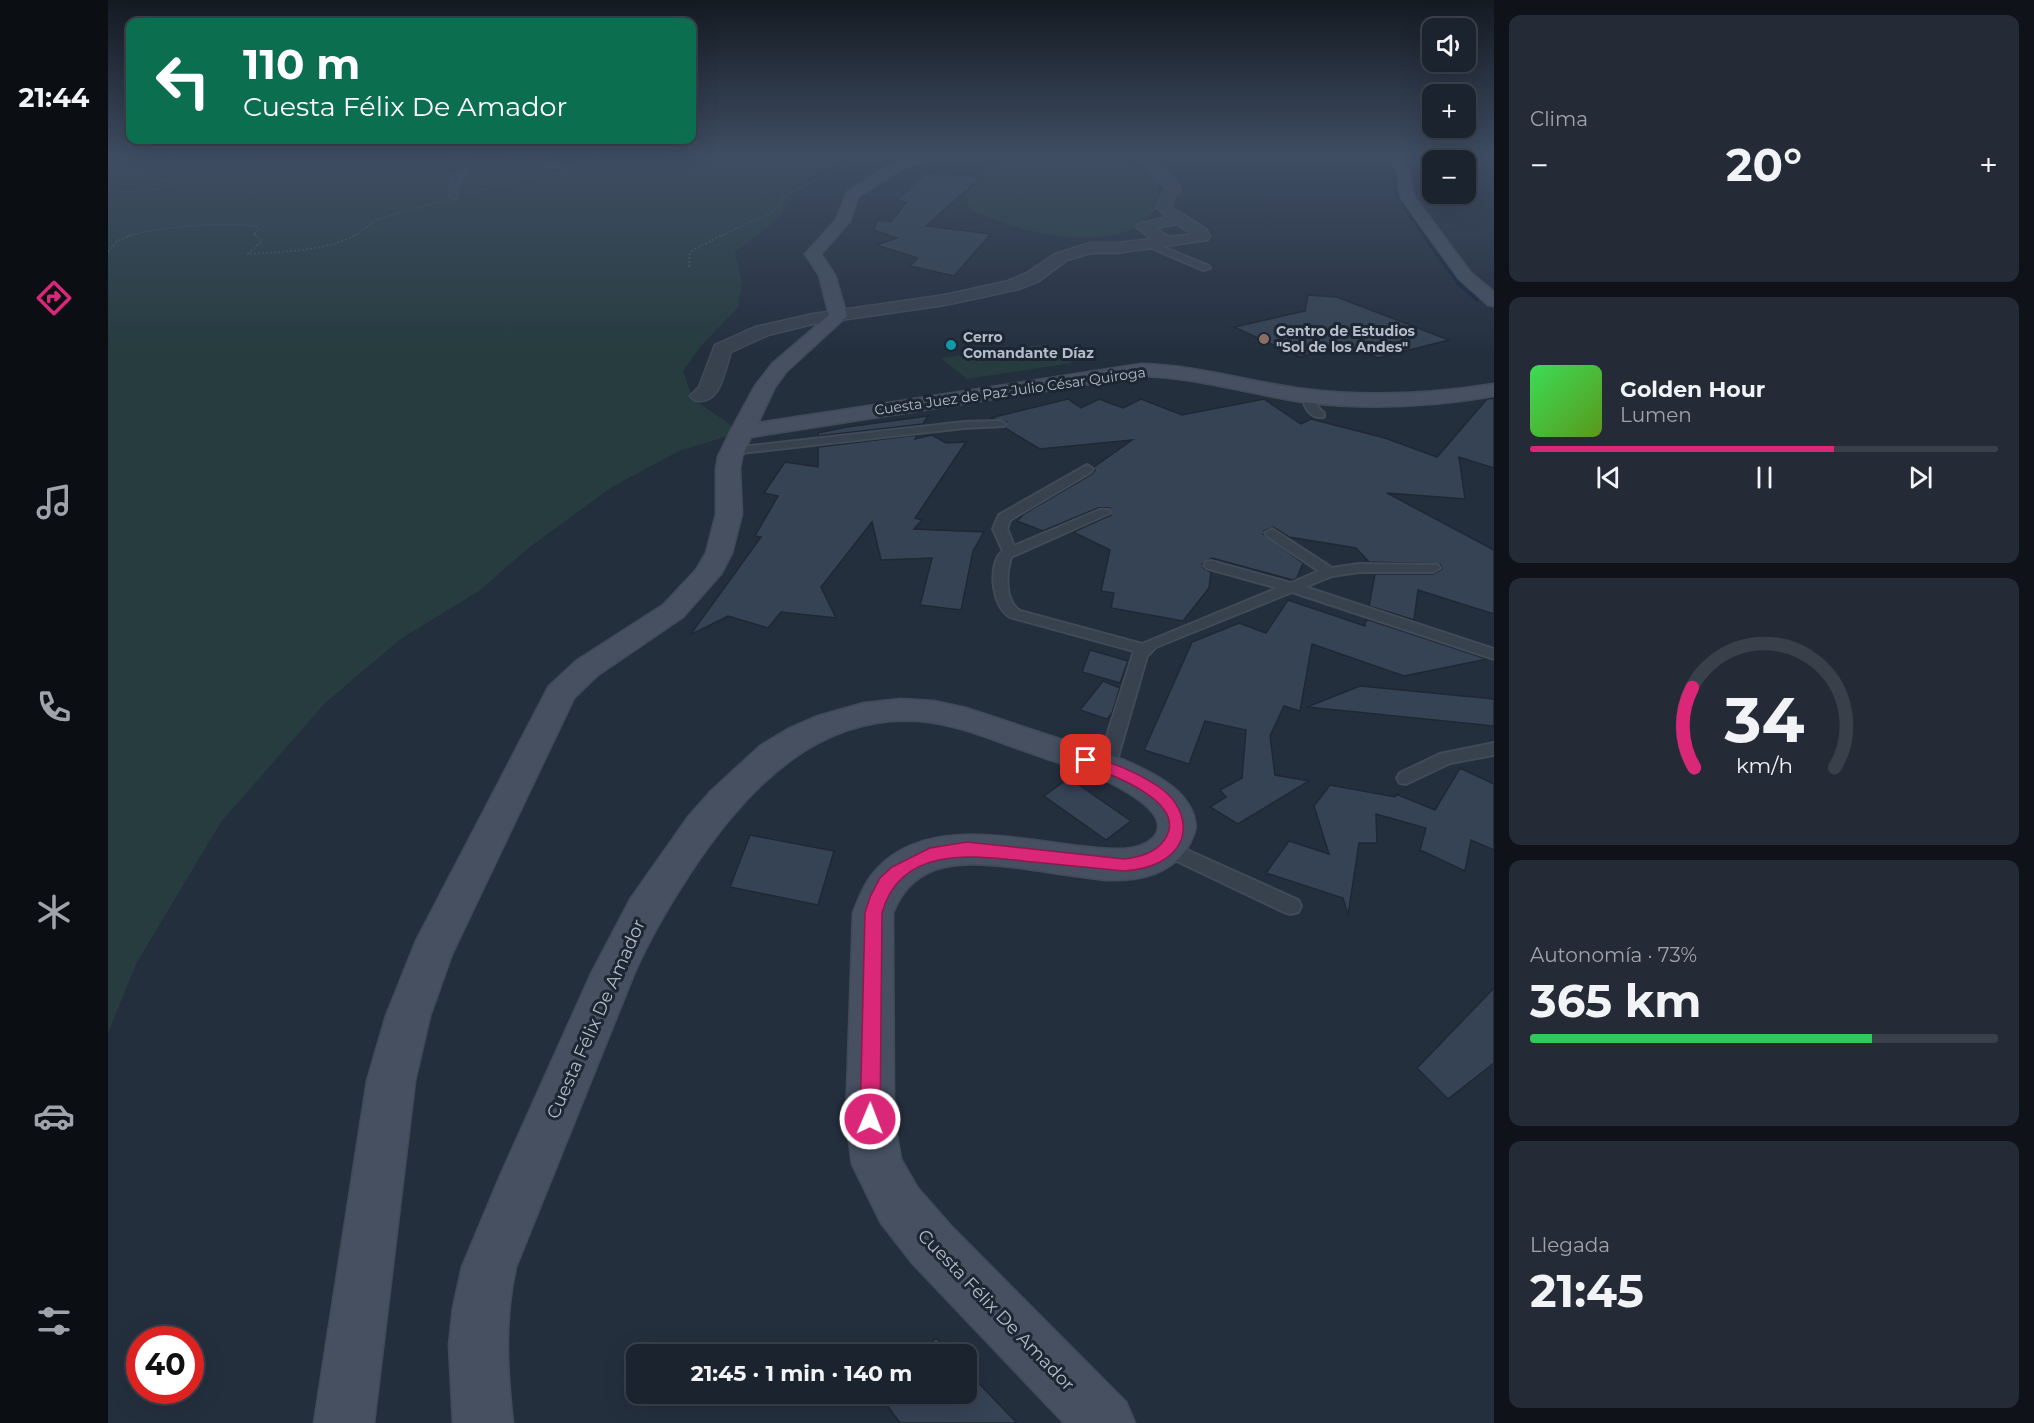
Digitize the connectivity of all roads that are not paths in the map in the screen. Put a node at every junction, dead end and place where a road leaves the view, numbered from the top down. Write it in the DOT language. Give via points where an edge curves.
graph roads {
  1 [pos="843,220"];
  2 [pos="1171,220"];
  3 [pos="1180,220"];
  4 [pos="1425,220"];
  5 [pos="1158,242"];
  6 [pos="1206,268"];
  7 [pos="1494,301"];
  8 [pos="838,316"];
  9 [pos="1494,390"];
  10 [pos="1306,395"];
  11 [pos="701,396"];
  12 [pos="1320,415"];
  13 [pos="1000,424"];
  14 [pos="737,442"];
  15 [pos="1087,469"];
  16 [pos="1104,513"];
  17 [pos="1272,533"];
  18 [pos="1010,552"];
  19 [pos="1211,565"];
  20 [pos="1433,568"];
  21 [pos="1329,572"];
  22 [pos="1291,587"];
  23 [pos="1144,649"];
  24 [pos="1494,654"];
  25 [pos="1494,749"];
  26 [pos="1106,767"];
  27 [pos="1406,778"];
  28 [pos="1167,848"];
  29 [pos="1291,906"];
  30 [pos="344,1423"];
  31 [pos="483,1423"];
  32 [pos="1105,1423"];
  1 -- 8 [label="street" via="813,254 827,275"];
  2 -- 5 [label="street" via="1143,226"];
  3 -- 5 [label="street" via="1203,237"];
  4 -- 7 [label="street" via="1465,276"];
  5 -- 6 [label="lane"];
  5 -- 8 [label="street" via="1076,252 1061,257 1033,277 980,293"];
  8 -- 11 [label="street" via="762,331 722,349 708,390"];
  8 -- 14 [label="street" via="771,376"];
  9 -- 10 [label="street, Cuesta Juez de Paz Julio César Quiroga" via="1410,399"];
  10 -- 12 [label="lane" via="1311,409"];
  10 -- 14 [label="street, Cuesta Juez de Paz Julio César Quiroga" via="1141,370"];
  13 -- 14 [label="lane"];
  14 -- 30 [label="street" via="728,469 729,514 712,566 673,611 582,671 560,693 431,954 408,1016 391,1081"];
  15 -- 18 [label="lane" via="1004,518 1000,530"];
  16 -- 18 [label="lane"];
  17 -- 21 [label="lane"];
  18 -- 23 [label="lane" via="1001,562 1003,599 1011,612"];
  19 -- 22 [label="lane"];
  20 -- 21 [label="lane"];
  21 -- 22 [label="lane"];
  22 -- 23 [label="lane"];
  22 -- 24 [label="lane"];
  23 -- 26 [label="lane"];
  25 -- 27 [label="lane" via="1446,758"];
  26 -- 28 [label="street, Cuesta Félix De Amador" via="1140,782 1165,801 1177,826"];
  26 -- 31 [label="street, Cuesta Félix De Amador" via="967,719 927,711 893,711 836,722 794,740 757,766 723,798 660,886 628,941 500,1237 481,1299 477,1330"];
  28 -- 29 [label="lane"];
  28 -- 32 [label="street, Cuesta Félix De Amador" via="1148,860 1124,865 985,849 930,854 906,866 886,883 873,913 870,1119 877,1164 886,1185 932,1245"];
}
